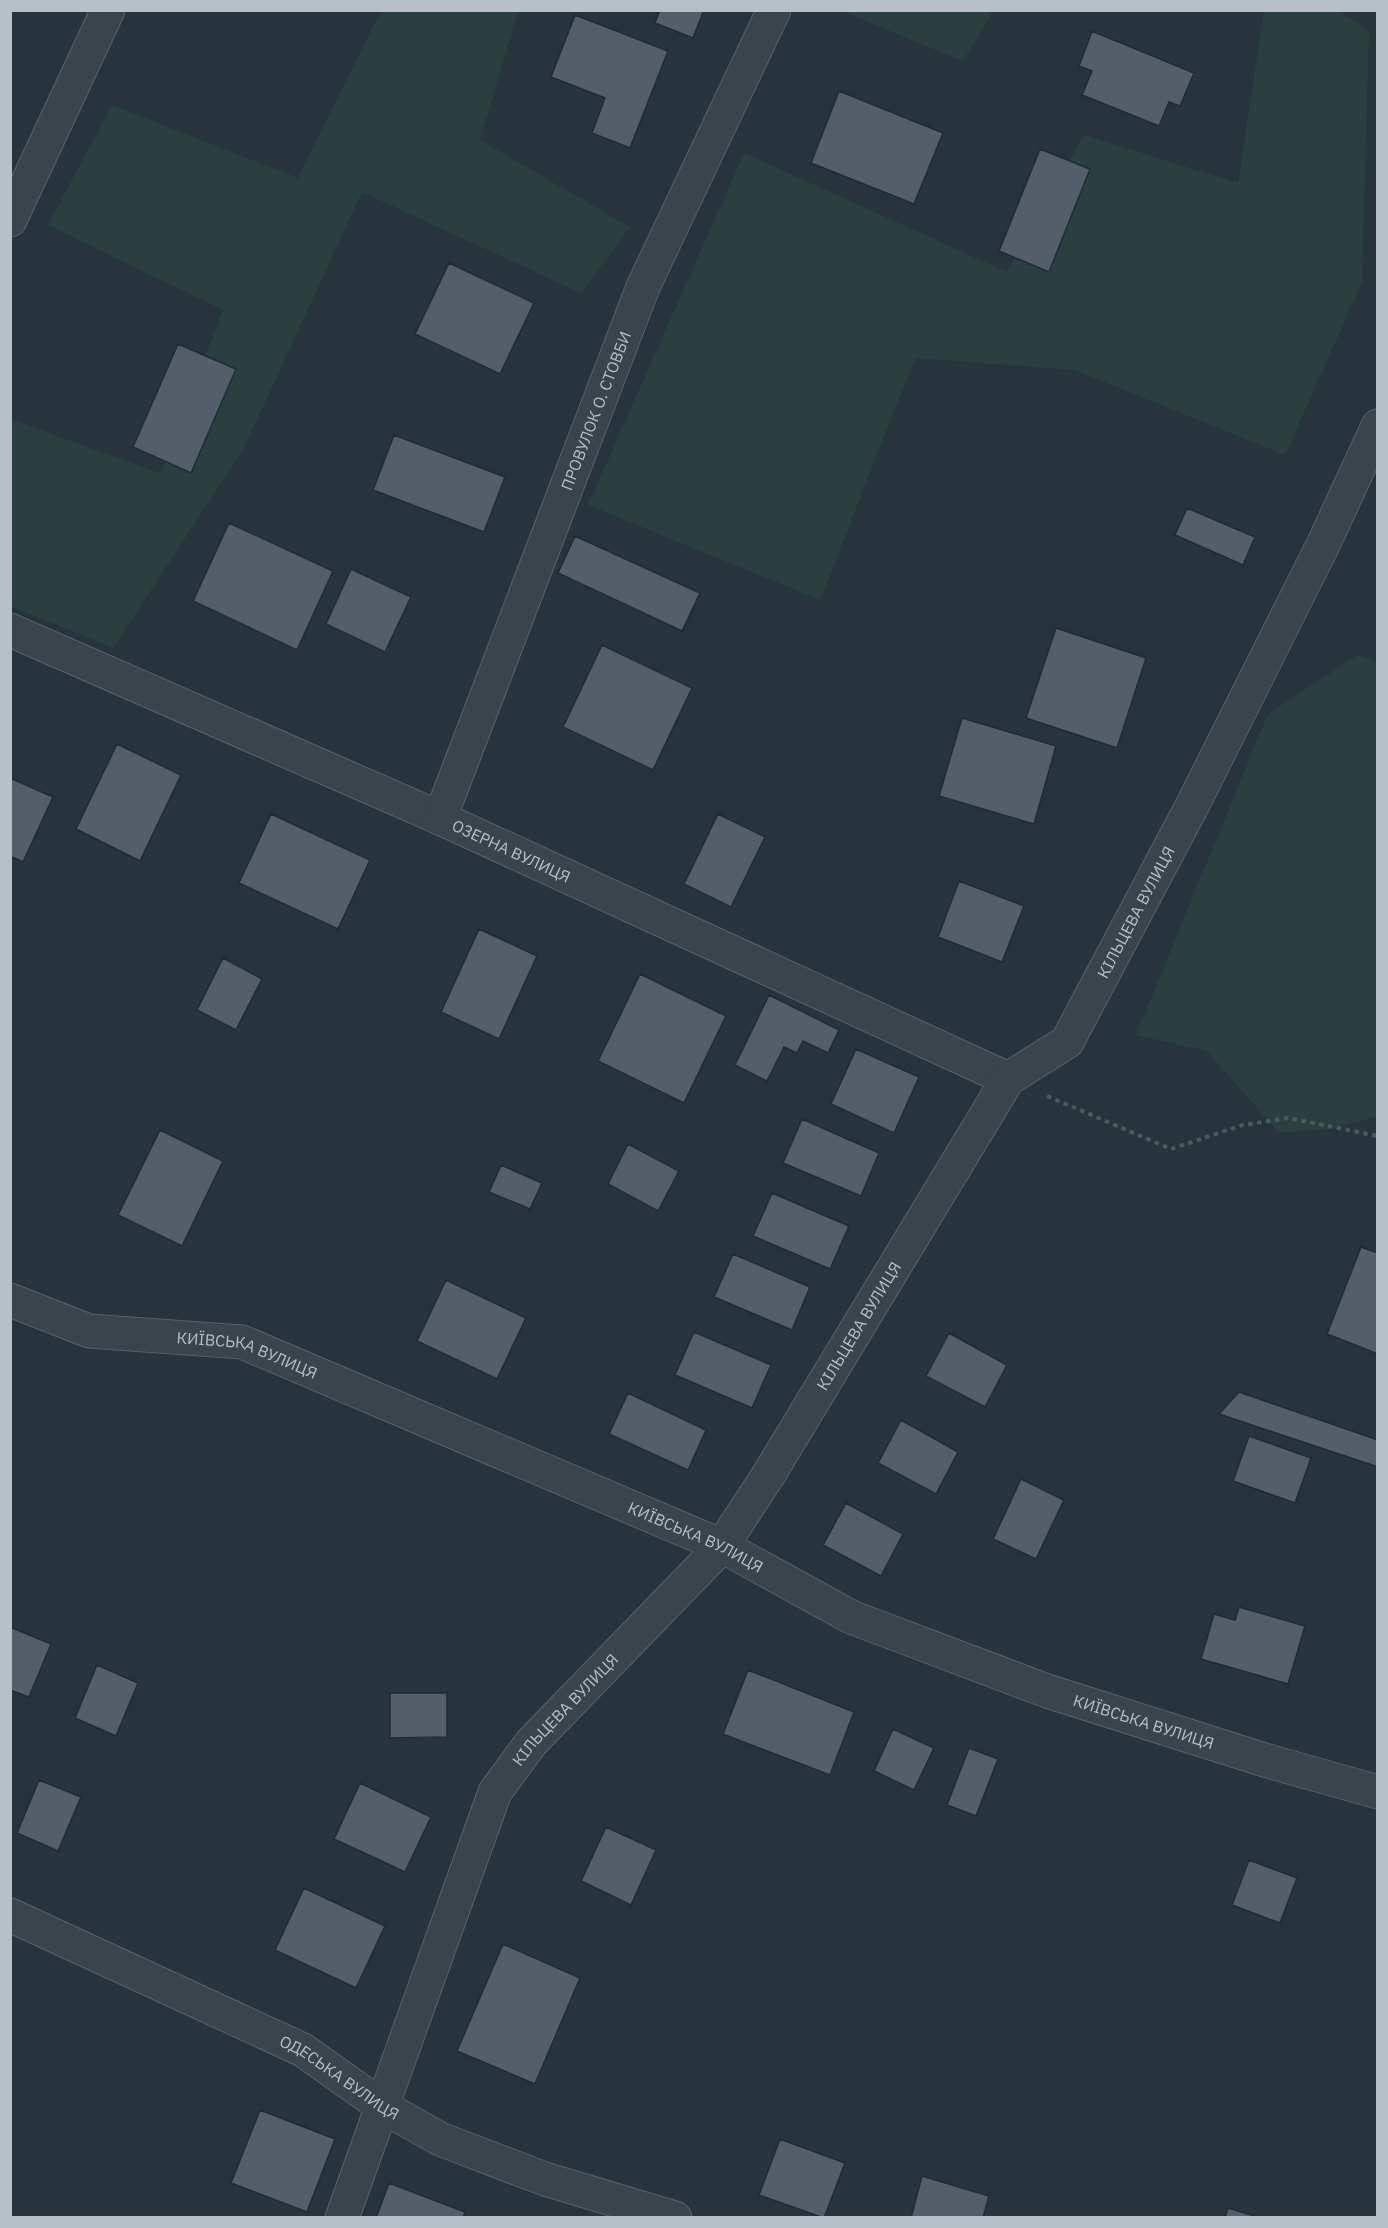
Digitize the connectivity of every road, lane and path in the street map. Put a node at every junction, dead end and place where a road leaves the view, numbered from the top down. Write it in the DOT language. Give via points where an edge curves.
graph roads {
  1 [pos="108,10"];
  2 [pos="774,10"];
  3 [pos="10,220"];
  4 [pos="1377,426"];
  5 [pos="10,630"];
  6 [pos="440,818"];
  7 [pos="1008,1079"];
  8 [pos="1377,1136"];
  9 [pos="10,1300"];
  10 [pos="722,1546"];
  11 [pos="1377,1792"];
  12 [pos="10,1915"];
  13 [pos="383,2107"];
  14 [pos="342,2217"];
  15 [pos="675,2217"];
  1 -- 3 [label="street"];
  2 -- 6 [label="street, ПРОВУЛОК О. СТОВБИ" via="644,288"];
  4 -- 7 [label="street, КІЛЬЦЕВА ВУЛИЦЯ" via="1323,545 1202,787 1067,1042"];
  5 -- 6 [label="street, ОЗЕРНА ВУЛИЦЯ"];
  6 -- 7 [label="street, ОЗЕРНА ВУЛИЦЯ"];
  7 -- 8 [label="path" via="1171,1149 1243,1125 1288,1118"];
  7 -- 10 [label="street, КІЛЬЦЕВА ВУЛИЦЯ"];
  9 -- 10 [label="street, КИЇВСЬКА ВУЛИЦЯ" via="89,1331 242,1342"];
  10 -- 11 [label="street, КИЇВСЬКА ВУЛИЦЯ" via="851,1617 1047,1691"];
  10 -- 13 [label="street, КІЛЬЦЕВА ВУЛИЦЯ" via="531,1743 495,1792"];
  12 -- 13 [label="street, ОДЕСЬКА ВУЛИЦЯ" via="303,2050"];
  13 -- 14 [label="street, КІЛЬЦЕВА ВУЛИЦЯ"];
  13 -- 15 [label="street, ОДЕСЬКА ВУЛИЦЯ" via="440,2139 524,2171"];
}
